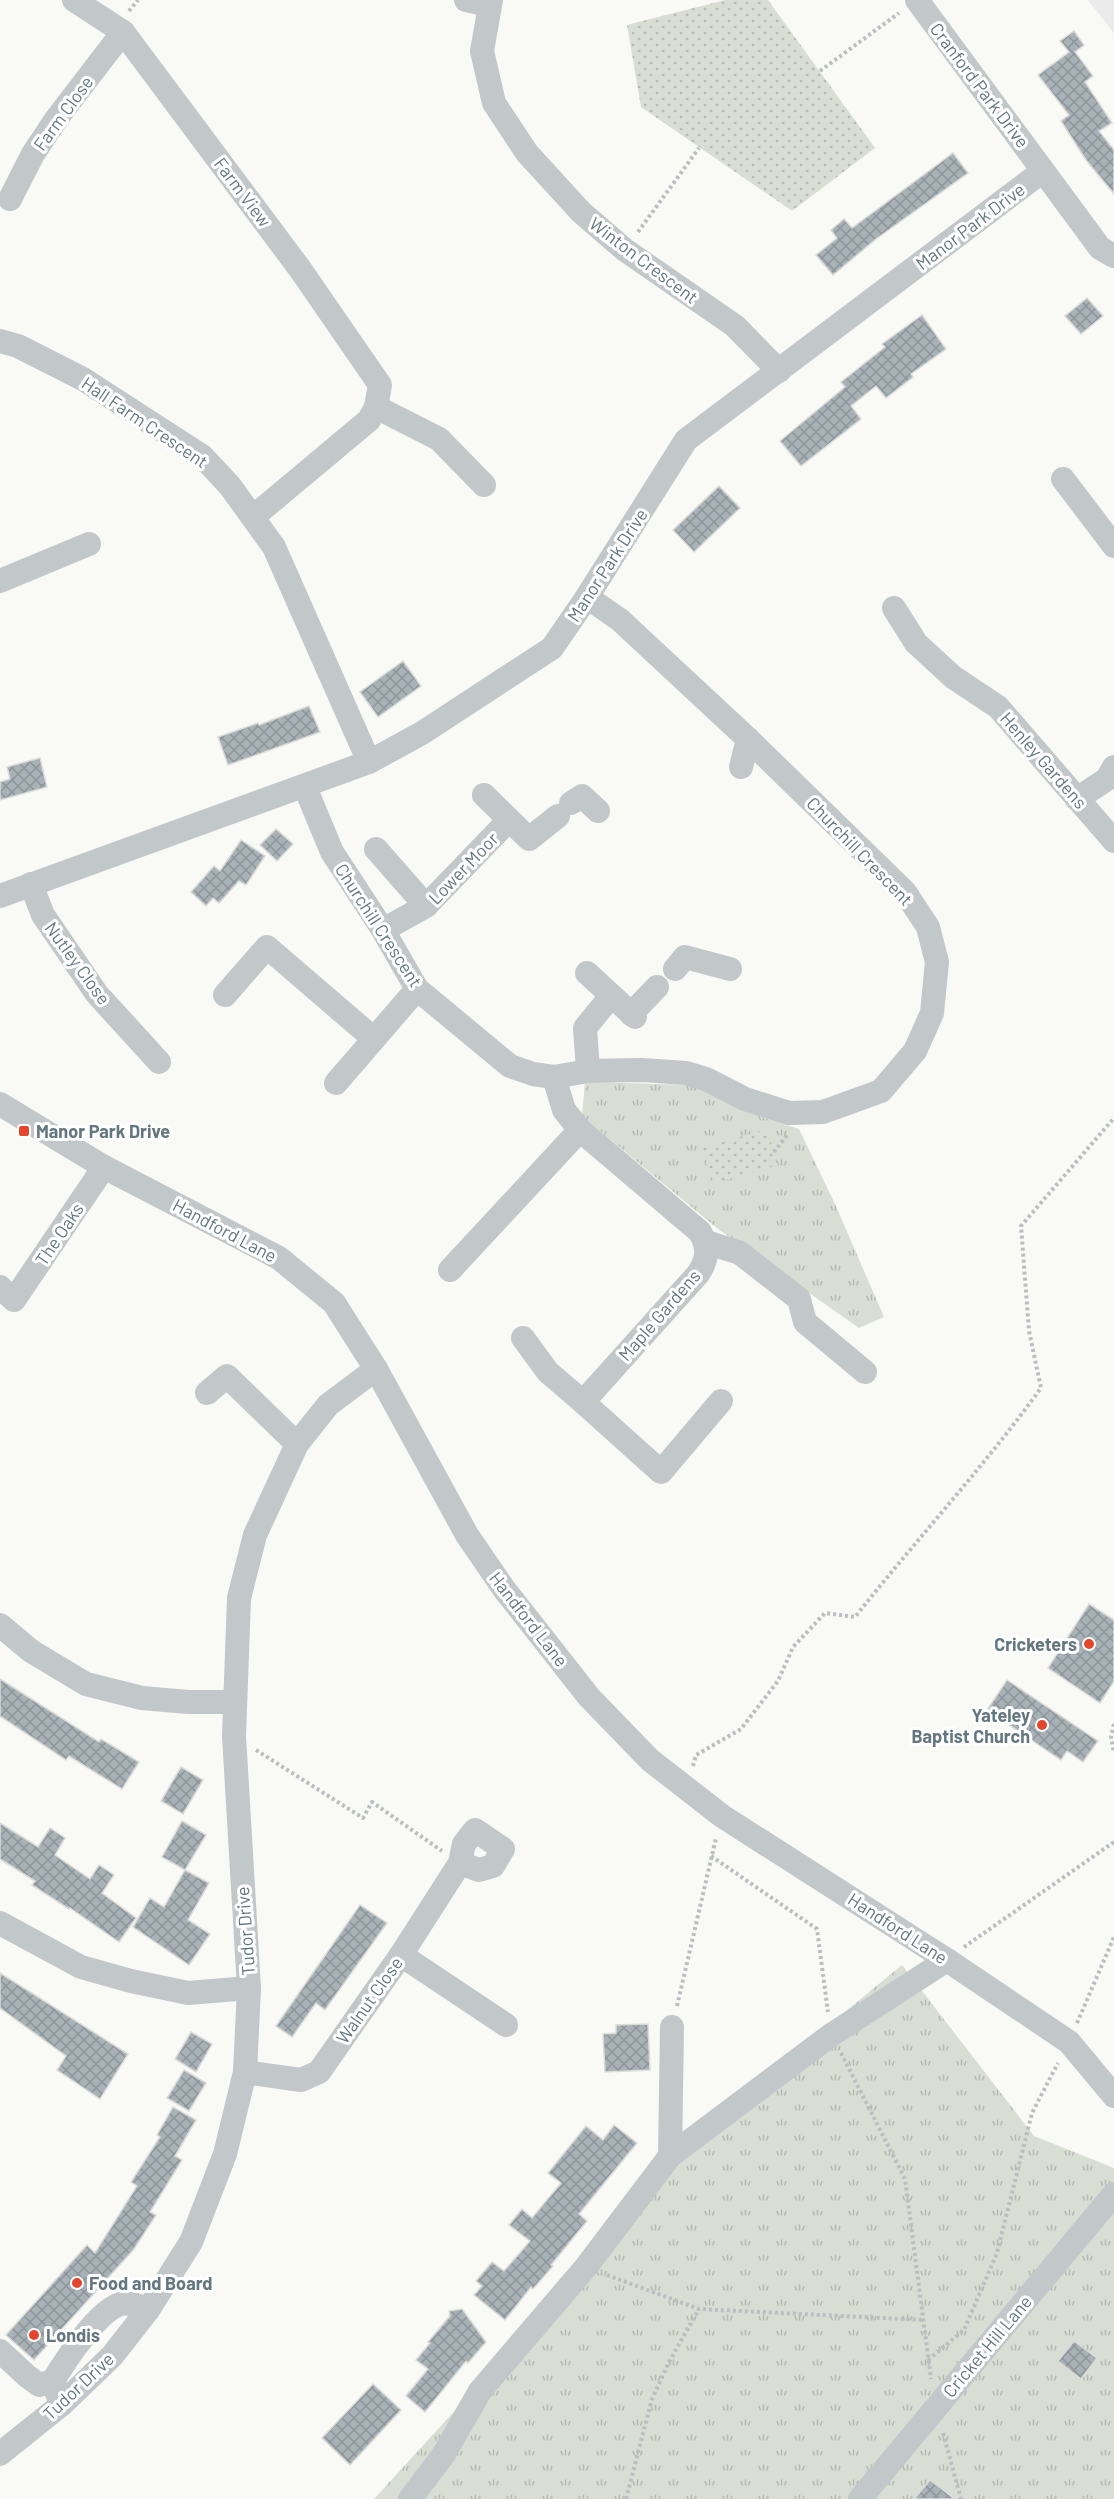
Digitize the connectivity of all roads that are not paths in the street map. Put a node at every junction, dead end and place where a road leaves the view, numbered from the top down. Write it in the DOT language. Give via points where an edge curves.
graph roads {
  1 [pos="74,0"];
  2 [pos="482,2"];
  3 [pos="913,3"];
  4 [pos="123,32"];
  5 [pos="1043,171"];
  6 [pos="10,199"];
  7 [pos="1114,256"];
  8 [pos="0,341"];
  9 [pos="779,371"];
  10 [pos="376,407"];
  11 [pos="1063,479"];
  12 [pos="484,485"];
  13 [pos="253,517"];
  14 [pos="89,544"];
  15 [pos="1114,546"];
  16 [pos="0,581"];
  17 [pos="587,597"];
  18 [pos="894,608"];
  19 [pos="748,739"];
  20 [pos="369,762"];
  21 [pos="741,767"];
  22 [pos="1114,767"];
  23 [pos="305,787"];
  24 [pos="484,795"];
  25 [pos="1077,799"];
  26 [pos="598,811"];
  27 [pos="509,820"];
  28 [pos="1114,841"];
  29 [pos="854,842"];
  30 [pos="830,845"];
  31 [pos="376,849"];
  32 [pos="30,884"];
  33 [pos="0,896"];
  34 [pos="426,906"];
  35 [pos="383,930"];
  36 [pos="675,969"];
  37 [pos="730,969"];
  38 [pos="587,973"];
  39 [pos="657,987"];
  40 [pos="417,989"];
  41 [pos="225,995"];
  42 [pos="611,996"];
  43 [pos="374,1039"];
  44 [pos="159,1062"];
  45 [pos="588,1071"];
  46 [pos="554,1077"];
  47 [pos="336,1083"];
  48 [pos="0,1104"];
  49 [pos="580,1130"];
  50 [pos="104,1167"];
  51 [pos="705,1242"];
  52 [pos="450,1270"];
  53 [pos="7,1294"];
  54 [pos="523,1338"];
  55 [pos="376,1369"];
  56 [pos="865,1372"];
  57 [pos="207,1393"];
  58 [pos="721,1401"];
  59 [pos="582,1402"];
  60 [pos="297,1444"];
  61 [pos="0,1625"];
  62 [pos="234,1702"];
  63 [pos="460,1863"];
  64 [pos="0,1923"];
  65 [pos="401,1955"];
  66 [pos="947,1960"];
  67 [pos="249,1988"];
  68 [pos="506,2025"];
  69 [pos="672,2027"];
  70 [pos="245,2072"];
  71 [pos="1114,2096"];
  72 [pos="670,2156"];
  73 [pos="1114,2194"];
  74 [pos="148,2310"];
  75 [pos="0,2350"];
  76 [pos="53,2380"];
  77 [pos="61,2405"];
  78 [pos="0,2454"];
  79 [pos="410,2499"];
  80 [pos="860,2499"];
  1 -- 4 [label="street, Farm View"];
  2 -- 9 [label="street, Winton Crescent" via="482,51 494,103 527,153 581,212 625,250 735,326"];
  3 -- 5 [label="street, Cranford Park Drive"];
  4 -- 6 [label="street, Farm Close" via="57,118"];
  4 -- 10 [label="street, Farm View" via="300,269 380,385"];
  5 -- 7 [label="street, Manor Park Drive" via="1100,248"];
  5 -- 9 [label="street, Manor Park Drive"];
  8 -- 13 [label="street, Hall Farm Crescent" via="83,379 202,456"];
  9 -- 17 [label="street, Manor Park Drive" via="686,440"];
  10 -- 12 [label="street" via="439,439"];
  10 -- 13 [label="street" via="369,420"];
  11 -- 15 [label="street"];
  13 -- 20 [label="street, Hall Farm Crescent" via="274,547"];
  14 -- 16 [label="street"];
  17 -- 19 [label="street, Churchill Crescent" via="620,620"];
  17 -- 20 [label="street, Manor Park Drive" via="552,648 422,733"];
  18 -- 25 [label="street, Henley Gardens" via="915,643 953,677 998,707"];
  19 -- 21 [label="street"];
  19 -- 29 [label="street, Churchill Crescent"];
  20 -- 23 [label="street, Manor Park Drive"];
  22 -- 25 [label="street" via="1107,779"];
  23 -- 32 [label="street, Manor Park Drive"];
  23 -- 35 [label="street, Churchill Crescent" via="332,852"];
  24 -- 27 [label="street, Lower Moor"];
  25 -- 28 [label="street, Henley Gardens"];
  26 -- 27 [label="street, Lower Moor" via="582,796 529,839"];
  27 -- 34 [label="street, Lower Moor"];
  29 -- 30 [label="street"];
  29 -- 45 [label="street, Churchill Crescent" via="905,892 928,927 937,962 932,1013 915,1051 881,1091 823,1112 789,1113 686,1073"];
  31 -- 34 [label="street"];
  32 -- 33 [label="street, Manor Park Drive"];
  32 -- 44 [label="street, Nutley Close" via="43,915 97,994"];
  34 -- 35 [label="street, Lower Moor"];
  35 -- 40 [label="street, Churchill Crescent"];
  36 -- 37 [label="street" via="685,957"];
  38 -- 42 [label="street"];
  39 -- 42 [label="street" via="633,1015"];
  40 -- 43 [label="street"];
  40 -- 46 [label="street, Churchill Crescent" via="510,1066"];
  41 -- 43 [label="street" via="267,947"];
  42 -- 45 [label="street" via="585,1028"];
  43 -- 47 [label="street"];
  45 -- 46 [label="street, Churchill Crescent"];
  46 -- 49 [label="street" via="564,1110"];
  48 -- 50 [label="street, Handford Lane"];
  49 -- 51 [label="street" via="700,1232"];
  49 -- 52 [label="street"];
  50 -- 53 [label="street, The Oaks"];
  50 -- 55 [label="street, Handford Lane" via="279,1258 334,1303"];
  51 -- 56 [label="street" via="740,1253 799,1299 805,1322"];
  51 -- 59 [label="street, Maple Gardens" via="707,1254 698,1274"];
  54 -- 59 [label="street" via="548,1372"];
  55 -- 60 [label="street, Tudor Drive" via="328,1405"];
  55 -- 66 [label="street, Handford Lane" via="467,1535 589,1697 651,1760 723,1816"];
  57 -- 60 [label="street" via="227,1376"];
  58 -- 59 [label="street" via="661,1472"];
  60 -- 62 [label="street, Tudor Drive" via="255,1535 239,1598"];
  61 -- 62 [label="street" via="31,1651 86,1684 142,1698"];
  62 -- 67 [label="street, Tudor Drive"];
  63 -- 65 [label="street, Walnut Close"];
  64 -- 67 [label="street" via="81,1967 130,1981 188,1993"];
  65 -- 68 [label="street"];
  65 -- 70 [label="street, Walnut Close" via="319,2072 301,2080"];
  66 -- 71 [label="street, Handford Lane" via="1069,2042"];
  66 -- 72 [label="street" via="831,2035"];
  67 -- 70 [label="street, Tudor Drive"];
  69 -- 72 [label="street"];
  70 -- 74 [label="street, Tudor Drive" via="225,2154 191,2242"];
  72 -- 79 [label="street" via="586,2267 480,2391 444,2454"];
  73 -- 80 [label="street, Cricket Hill Lane"];
  74 -- 76 [label="street" via="135,2304 111,2309 79,2343"];
  74 -- 77 [label="street, Tudor Drive" via="112,2356"];
  75 -- 76 [label="street" via="39,2385"];
  76 -- 77 [label="street"];
  77 -- 78 [label="street, Tudor Drive"];
}
